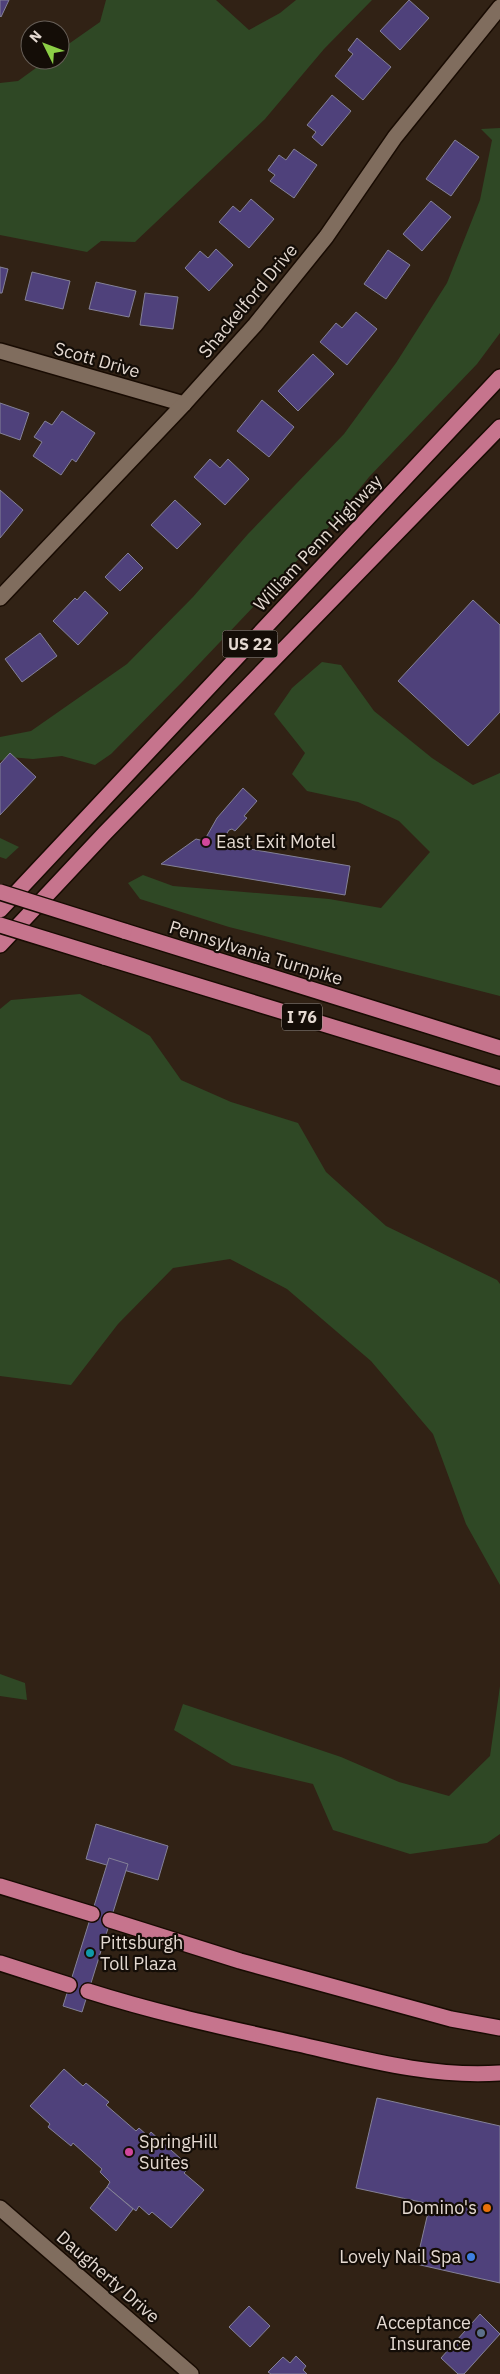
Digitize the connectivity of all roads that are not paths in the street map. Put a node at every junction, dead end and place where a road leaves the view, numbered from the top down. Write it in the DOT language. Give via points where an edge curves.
graph roads {
  1 [pos="500,7"];
  2 [pos="0,351"];
  3 [pos="500,377"];
  4 [pos="184,404"];
  5 [pos="500,427"];
  6 [pos="0,598"];
  7 [pos="0,892"];
  8 [pos="0,910"];
  9 [pos="0,925"];
  10 [pos="0,945"];
  11 [pos="500,1048"];
  12 [pos="500,1078"];
  13 [pos="0,1886"];
  14 [pos="92,1914"];
  15 [pos="110,1920"];
  16 [pos="0,1963"];
  17 [pos="70,1986"];
  18 [pos="88,1991"];
  19 [pos="500,2028"];
  20 [pos="500,2073"];
  21 [pos="0,2208"];
  22 [pos="191,2374"];
  1 -- 4 [label="street, Shackelford Drive" via="395,138 326,237 255,325"];
  2 -- 4 [label="street, Scott Drive"];
  3 -- 8 [label="highway, William Penn Highway / US 22"];
  4 -- 6 [label="street, Shackelford Drive"];
  5 -- 10 [label="highway, US 22"];
  7 -- 11 [label="highway, Pennsylvania Turnpike / I 76, bridge"];
  9 -- 12 [label="highway, I 76, bridge"];
  13 -- 14 [label="highway"];
  15 -- 19 [label="highway" via="248,1963 451,2019"];
  16 -- 17 [label="highway"];
  18 -- 20 [label="highway" via="153,2012 367,2060 439,2072"];
  21 -- 22 [label="street, Daugherty Drive"];
}
